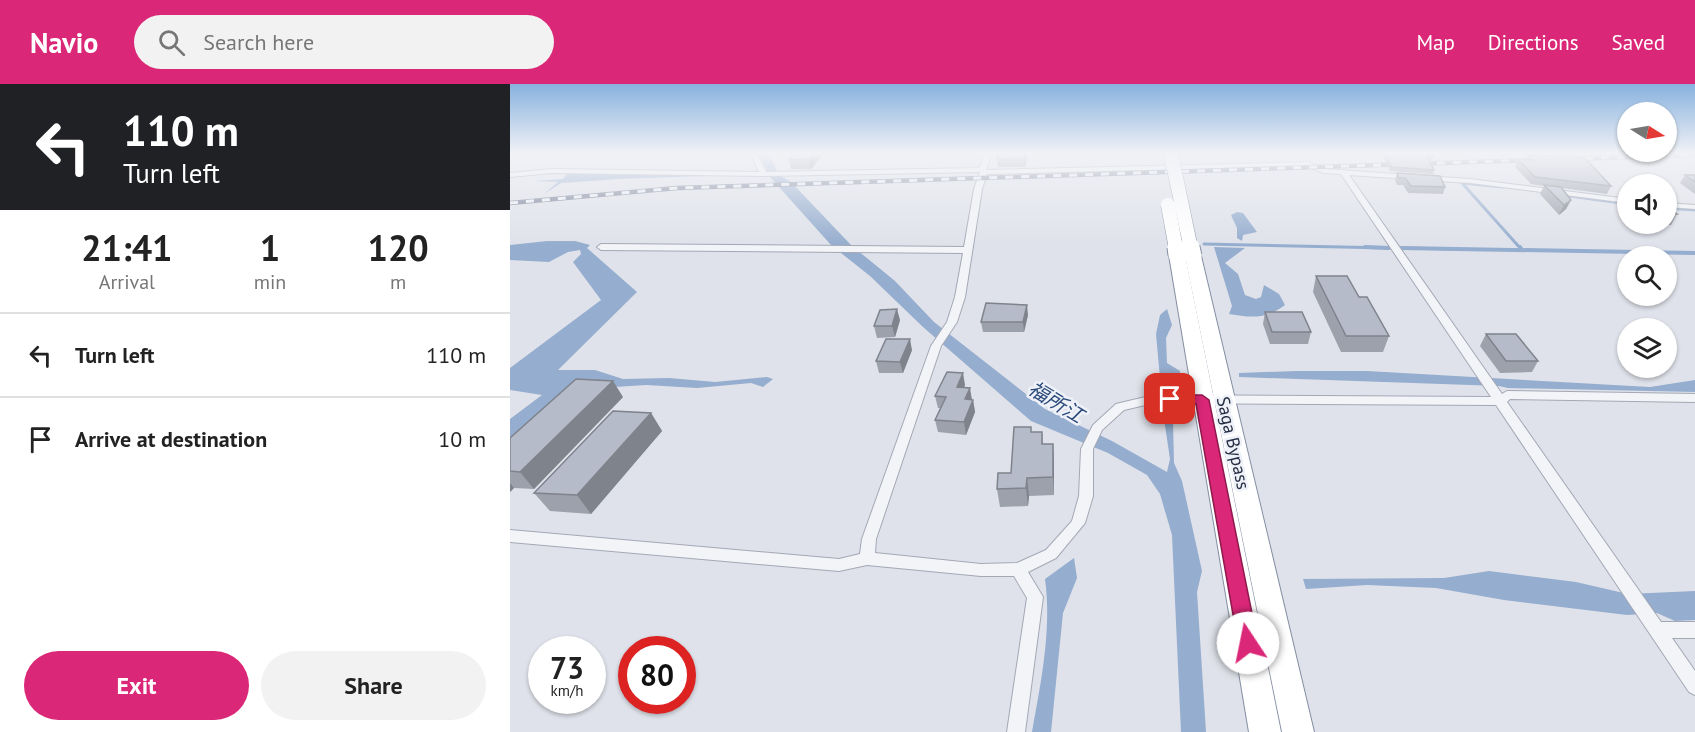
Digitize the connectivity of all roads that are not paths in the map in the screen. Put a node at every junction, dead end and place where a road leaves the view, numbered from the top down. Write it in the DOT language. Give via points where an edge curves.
graph roads {
  1 [pos="979,184"];
  2 [pos="1167,184"];
  3 [pos="1175,184"];
  4 [pos="1352,184"];
  5 [pos="1496,184"];
  6 [pos="1617,200"];
  7 [pos="1677,206"];
  8 [pos="1695,207"];
  9 [pos="601,247"];
  10 [pos="968,250"];
  11 [pos="1185,256"];
  12 [pos="1695,398"];
  13 [pos="1213,400"];
  14 [pos="1502,401"];
  15 [pos="510,536"];
  16 [pos="867,560"];
  17 [pos="1018,569"];
  18 [pos="1652,623"];
  19 [pos="1695,630"];
  20 [pos="1695,686"];
  21 [pos="1016,732"];
  22 [pos="1265,732"];
  23 [pos="1298,732"];
  1 -- 10 [label="street"];
  2 -- 11 [label="highway, Saga Bypass, bridge"];
  3 -- 11 [label="highway, Saga Bypass, bridge"];
  4 -- 14 [label="street"];
  5 -- 6 [label="street"];
  7 -- 8 [label="street"];
  9 -- 10 [label="street"];
  10 -- 16 [label="street" via="952,322 936,346 869,539"];
  11 -- 13 [label="highway, Saga Bypass"];
  12 -- 14 [label="street" via="1507,395"];
  13 -- 14 [label="street"];
  13 -- 17 [label="street" via="1154,399 1120,407 1097,428 1087,449 1086,496 1078,523 1051,554"];
  13 -- 22 [label="highway, Saga Bypass"];
  13 -- 23 [label="highway, Saga Bypass"];
  14 -- 18 [label="street"];
  15 -- 16 [label="street" via="839,565"];
  16 -- 17 [label="street" via="981,570"];
  17 -- 21 [label="street" via="1035,597"];
  18 -- 19 [label="street"];
  18 -- 20 [label="street"];
}
